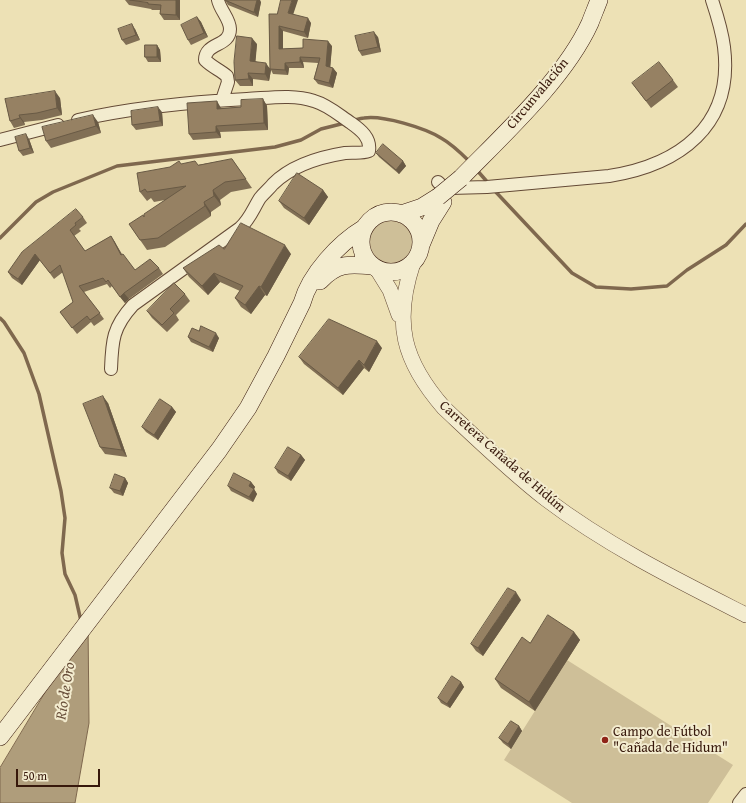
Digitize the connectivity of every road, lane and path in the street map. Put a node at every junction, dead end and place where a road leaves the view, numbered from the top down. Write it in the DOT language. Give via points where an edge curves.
graph roads {
  1 [pos="218,0"];
  2 [pos="599,0"];
  3 [pos="712,0"];
  4 [pos="222,100"];
  5 [pos="0,140"];
  6 [pos="440,194"];
  7 [pos="401,214"];
  8 [pos="364,228"];
  9 [pos="421,245"];
  10 [pos="413,263"];
  11 [pos="374,268"];
  12 [pos="302,303"];
  13 [pos="402,322"];
  14 [pos="111,369"];
  15 [pos="746,615"];
  16 [pos="0,737"];
  17 [pos="746,794"];
  18 [pos="739,803"];
  1 -- 4 [label="street" via="230,27 229,35 225,41 209,49 205,60 227,76 228,82"];
  2 -- 6 [label="main road, Circunvalación, bridge" via="589,24 566,63 502,136 461,178"];
  3 -- 6 [label="street" via="724,48 724,78 714,114 693,142 665,160 634,172 487,187 442,186"];
  4 -- 5 [label="street" via="187,102 103,114"];
  4 -- 14 [label="street" via="282,97 314,101 359,129 367,137 369,151 329,156 296,167 274,183 261,197 248,221 133,305 124,315 116,328"];
  6 -- 7 [label="main road" via="422,207"];
  6 -- 9 [label="main road"];
  7 -- 8 [label="main road" via="380,214"];
  7 -- 9 [label="main road" via="418,229"];
  8 -- 11 [label="main road" via="360,244 366,260"];
  8 -- 12 [label="main road" via="352,236 314,276"];
  9 -- 10 [label="main road"];
  10 -- 11 [label="main road" via="407,268 392,272"];
  10 -- 13 [label="street" via="403,298"];
  11 -- 12 [label="main road" via="349,264 339,266 320,281"];
  11 -- 13 [label="street" via="390,290"];
  12 -- 16 [label="main road" via="248,408 219,450"];
  13 -- 15 [label="street, Carretera Cañada de Hidúm" via="412,360 431,394 545,498 629,553"];
  17 -- 18 [label="street"];
}
